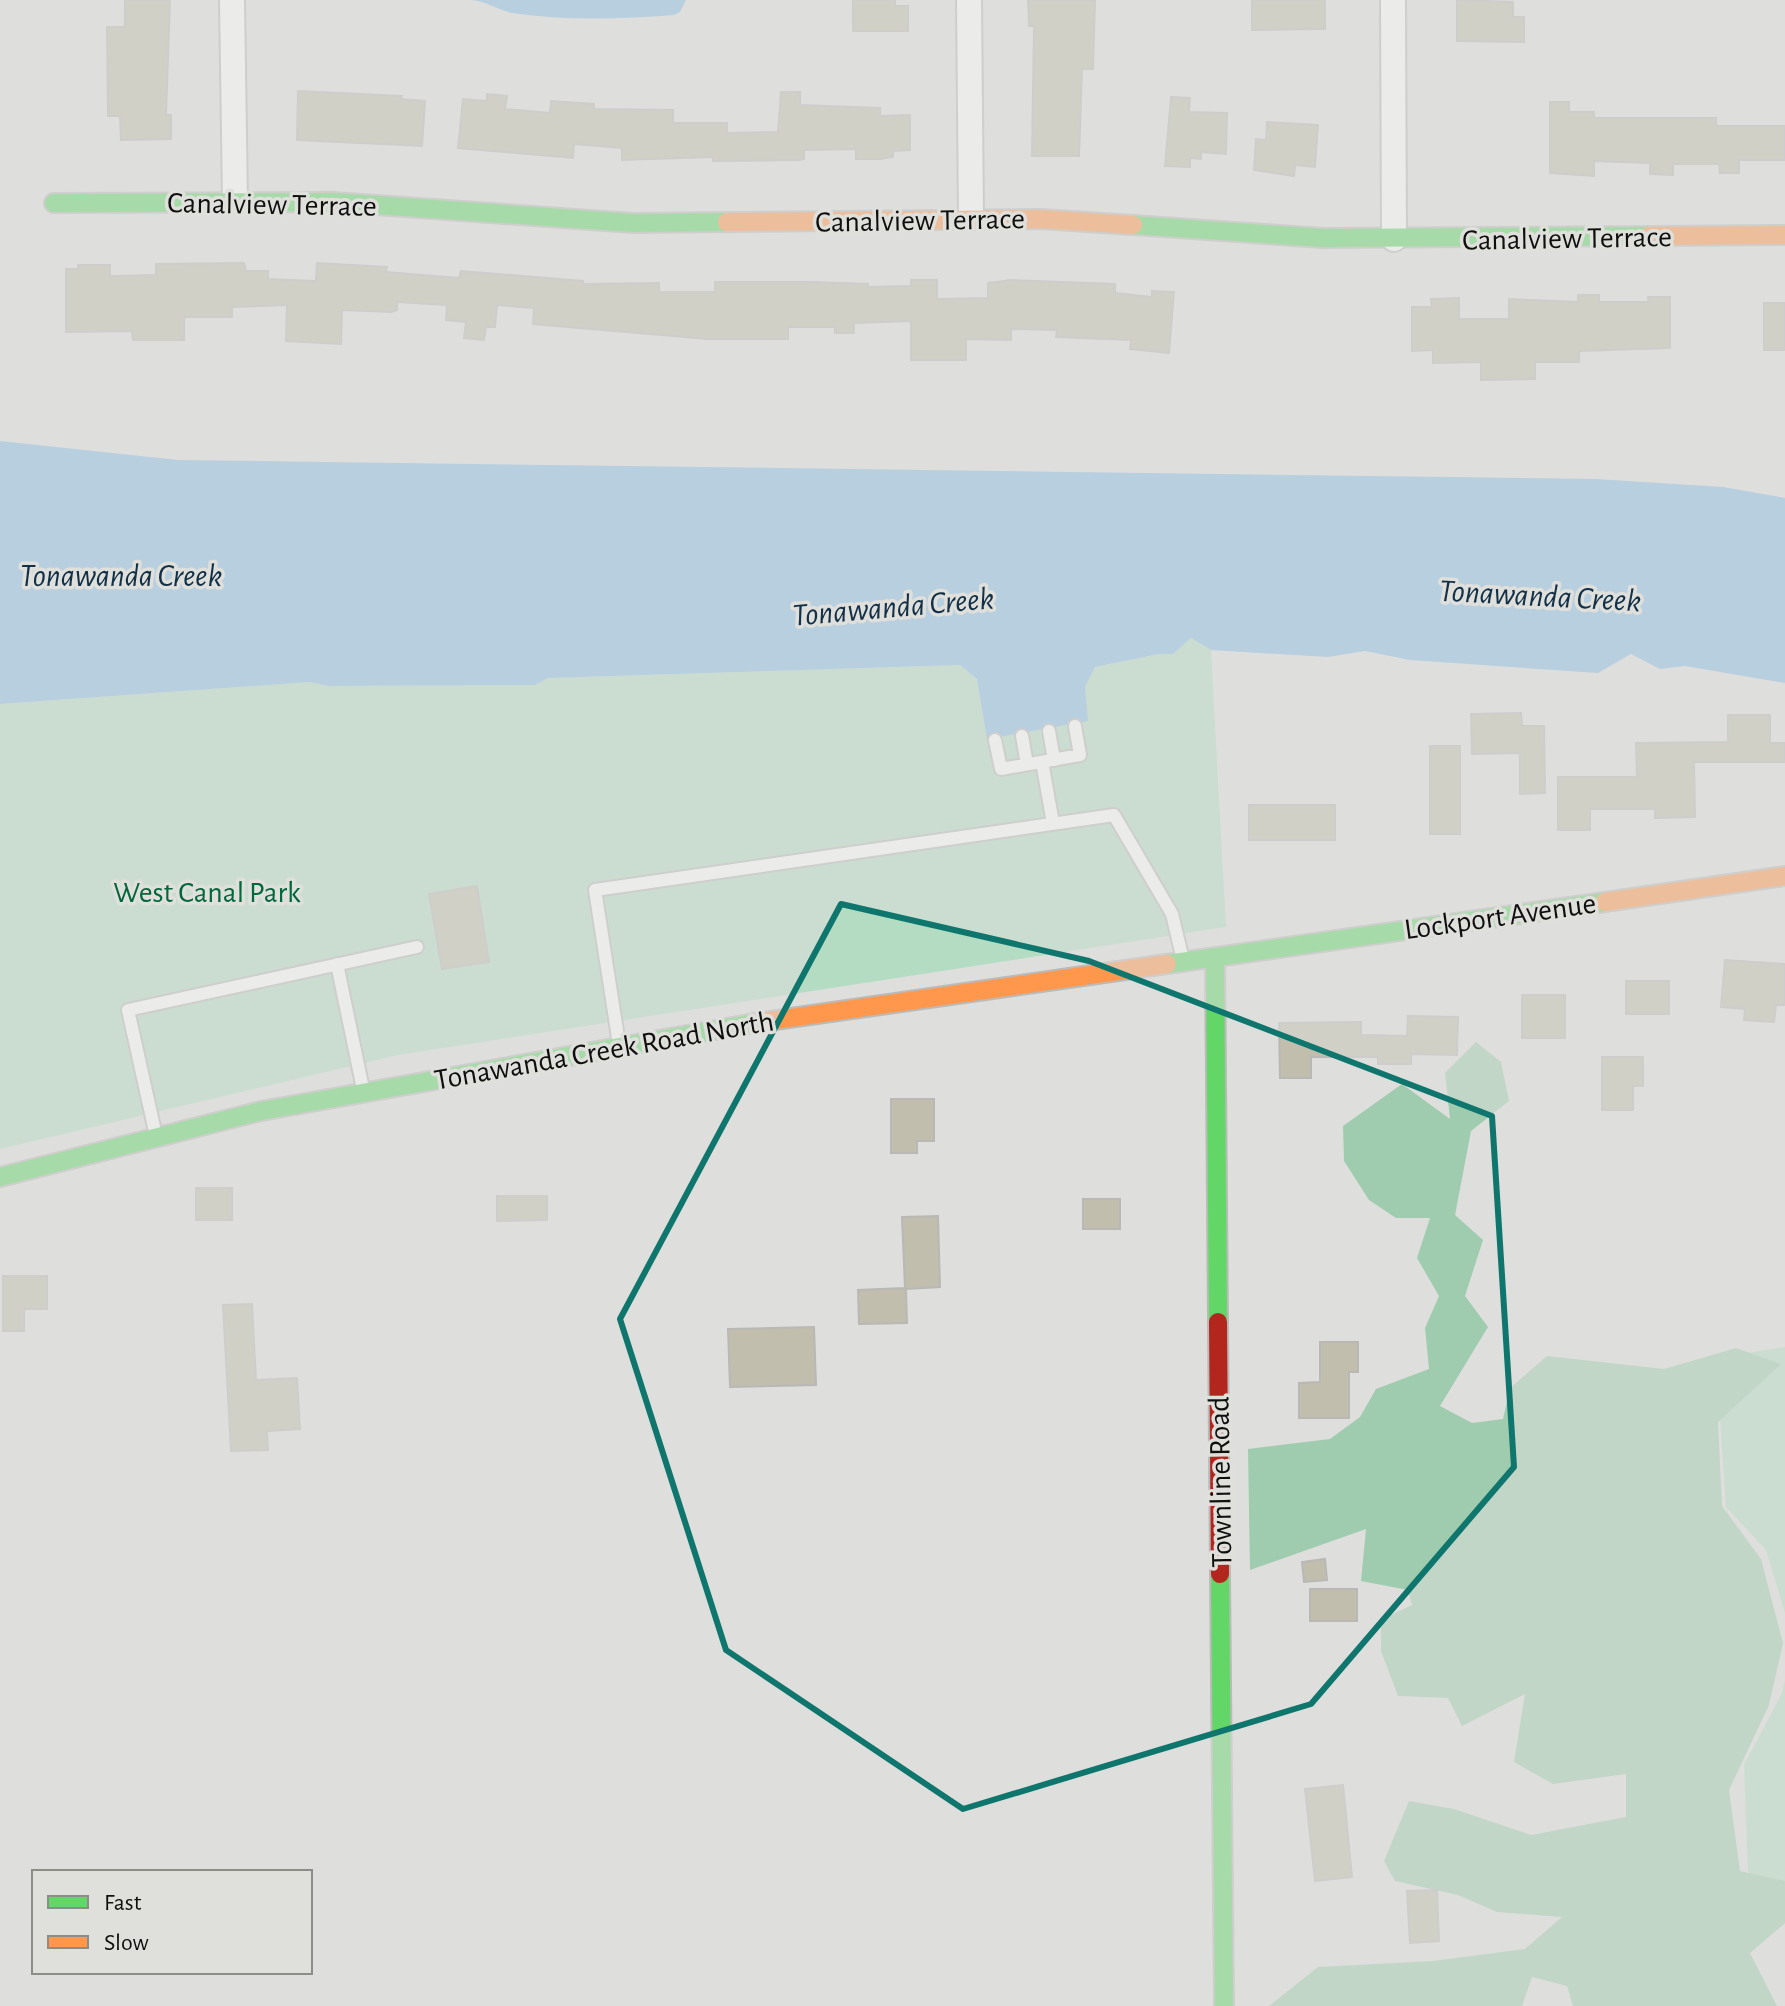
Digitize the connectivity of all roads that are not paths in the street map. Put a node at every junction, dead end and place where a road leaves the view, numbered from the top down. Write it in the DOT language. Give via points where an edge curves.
graph roads {
  1 [pos="232,0"];
  2 [pos="969,0"];
  3 [pos="1393,0"];
  4 [pos="235,201"];
  5 [pos="54,203"];
  6 [pos="971,218"];
  7 [pos="1785,235"];
  8 [pos="1394,239"];
  9 [pos="1075,726"];
  10 [pos="1049,731"];
  11 [pos="1022,736"];
  12 [pos="995,740"];
  13 [pos="1048,761"];
  14 [pos="1027,764"];
  15 [pos="1053,823"];
  16 [pos="1785,876"];
  17 [pos="417,947"];
  18 [pos="1215,958"];
  19 [pos="1184,963"];
  20 [pos="337,964"];
  21 [pos="619,1045"];
  22 [pos="364,1092"];
  23 [pos="156,1136"];
  24 [pos="0,1177"];
  25 [pos="1224,2006"];
  1 -- 4 [label="street"];
  2 -- 6 [label="street"];
  3 -- 8 [label="street"];
  4 -- 5 [label="street, Canalview Terrace"];
  4 -- 6 [label="street, Canalview Terrace" via="353,203 633,223"];
  6 -- 8 [label="street, Canalview Terrace"];
  7 -- 8 [label="street, Canalview Terrace"];
  9 -- 13 [label="lane" via="1080,755"];
  10 -- 13 [label="lane"];
  11 -- 14 [label="lane"];
  12 -- 14 [label="lane" via="1001,769"];
  13 -- 14 [label="lane"];
  13 -- 15 [label="lane"];
  15 -- 19 [label="lane" via="1114,815 1172,914"];
  15 -- 21 [label="lane" via="595,890"];
  16 -- 18 [label="street, Lockport Avenue"];
  17 -- 20 [label="lane"];
  18 -- 19 [label="street, Tonawanda Creek Road North"];
  18 -- 25 [label="street, Townline Road"];
  19 -- 21 [label="street, Tonawanda Creek Road North"];
  20 -- 22 [label="lane"];
  20 -- 23 [label="lane" via="128,1010"];
  21 -- 22 [label="street, Tonawanda Creek Road North"];
  22 -- 23 [label="street, Tonawanda Creek Road North"];
  23 -- 24 [label="street, Tonawanda Creek Road North"];
}
